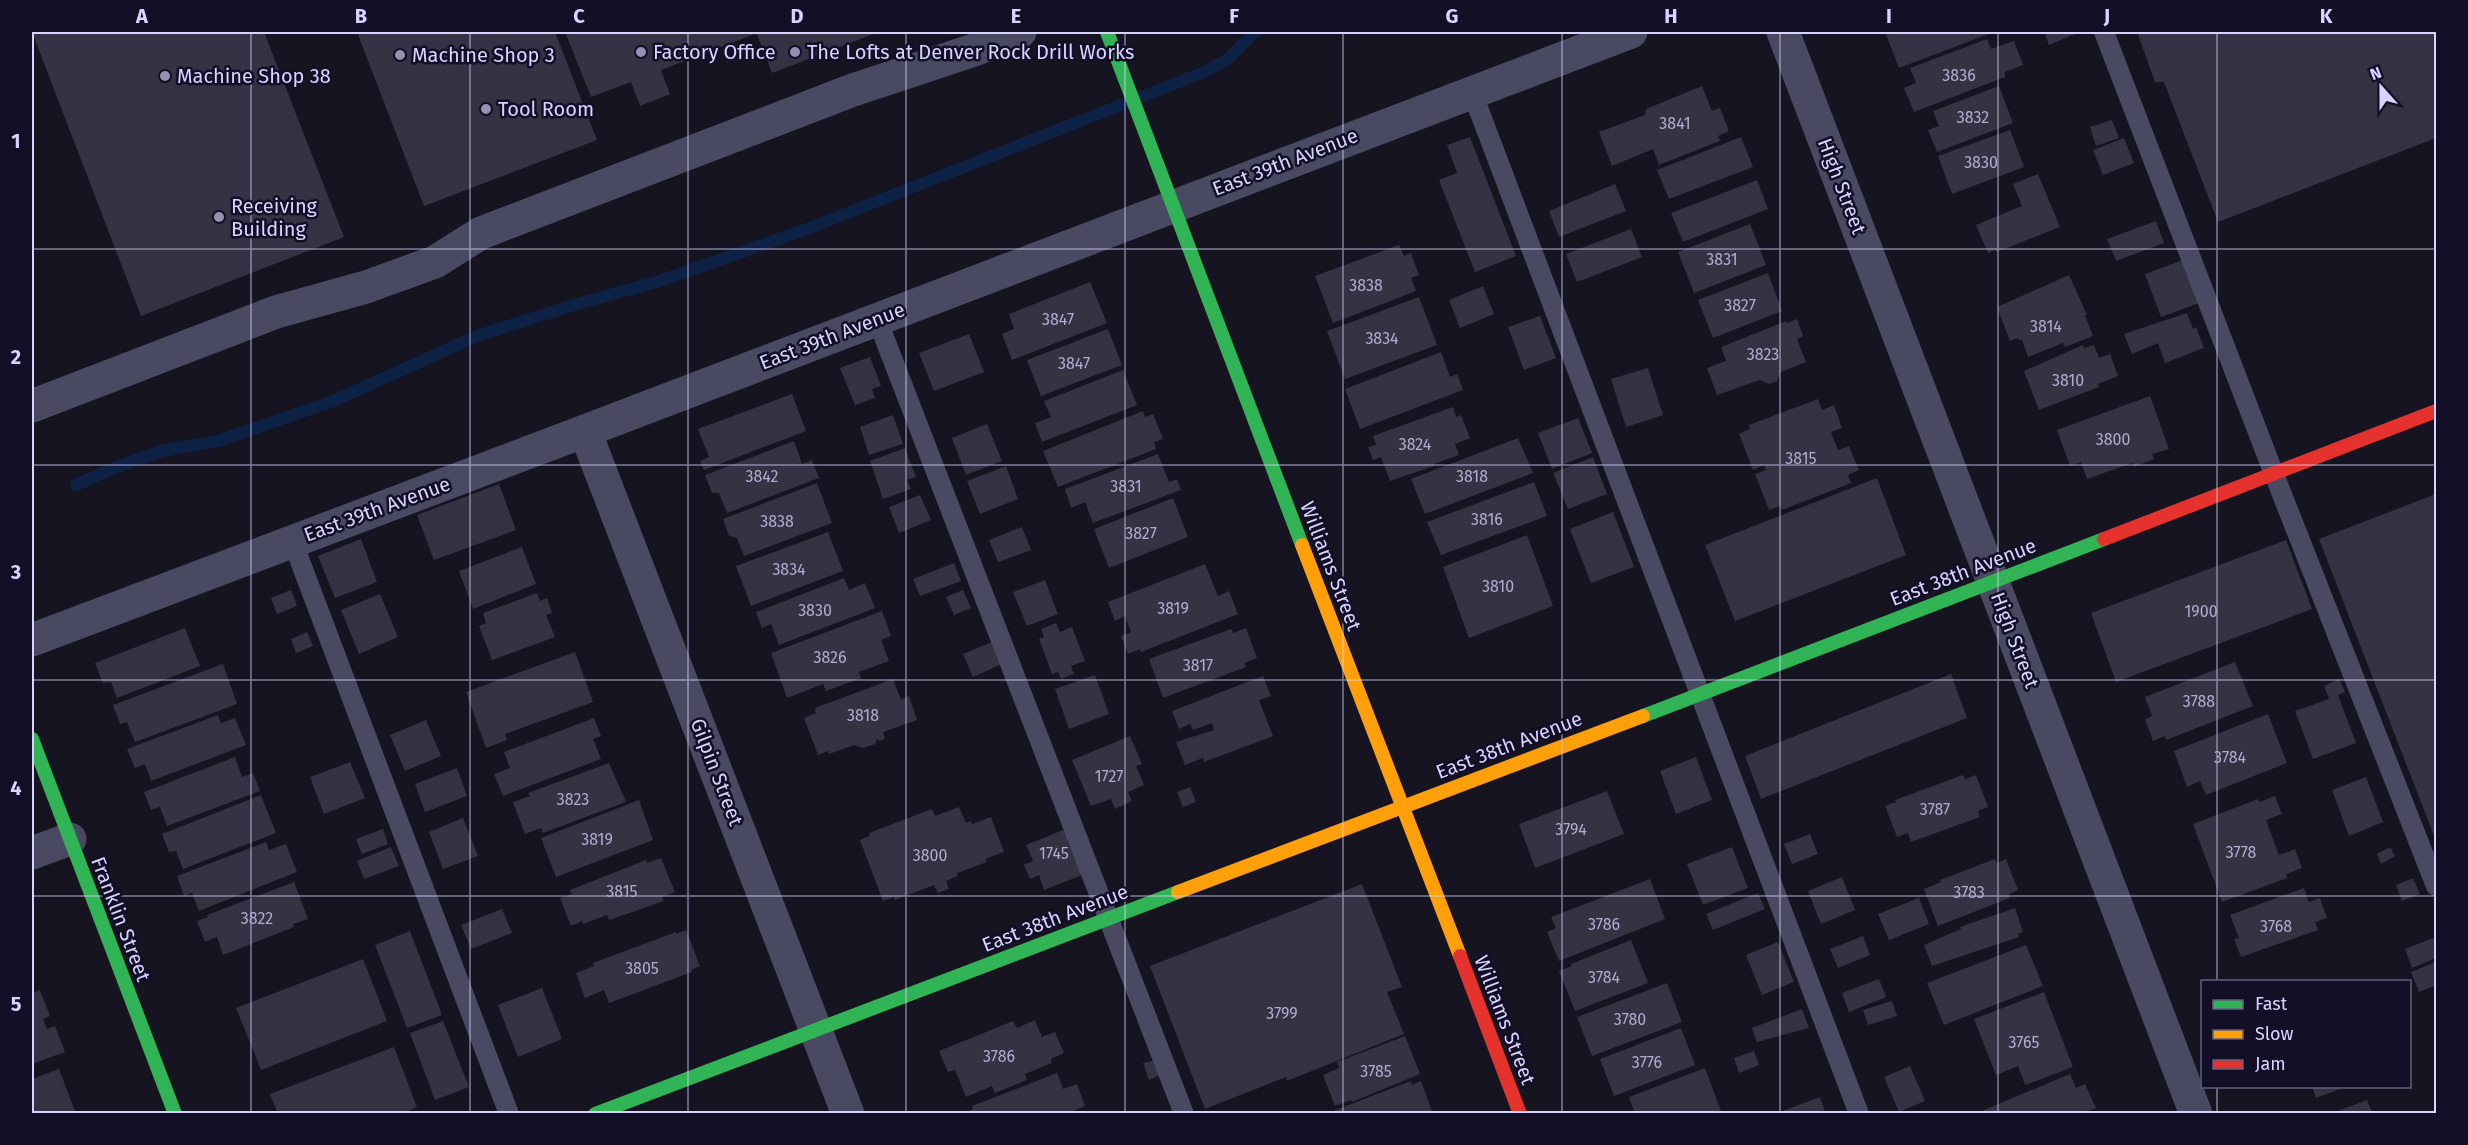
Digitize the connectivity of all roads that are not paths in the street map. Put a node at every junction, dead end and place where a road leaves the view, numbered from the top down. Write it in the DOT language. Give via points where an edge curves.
graph roads {
  1 [pos="1020,32"];
  2 [pos="1631,32"];
  3 [pos="1783,32"];
  4 [pos="2104,32"];
  5 [pos="1109,36"];
  6 [pos="1472,92"];
  7 [pos="1172,206"];
  8 [pos="877,319"];
  9 [pos="32,406"];
  10 [pos="2436,411"];
  11 [pos="585,431"];
  12 [pos="2274,474"];
  13 [pos="292,540"];
  14 [pos="1993,582"];
  15 [pos="32,640"];
  16 [pos="1700,694"];
  17 [pos="32,740"];
  18 [pos="1402,806"];
  19 [pos="70,839"];
  20 [pos="32,853"];
  21 [pos="2436,886"];
  22 [pos="1109,918"];
  23 [pos="816,1030"];
  24 [pos="175,1113"];
  25 [pos="509,1113"];
  26 [pos="595,1113"];
  27 [pos="848,1113"];
  28 [pos="1184,1113"];
  29 [pos="1520,1113"];
  30 [pos="1859,1113"];
  31 [pos="2196,1113"];
  1 -- 9 [label="street" via="853,90 481,233 435,262 366,287 276,312"];
  2 -- 6 [label="street, East 39th Avenue"];
  3 -- 14 [label="street, High Street"];
  4 -- 12 [label="lane"];
  5 -- 7 [label="street, Williams Street"];
  6 -- 7 [label="street, East 39th Avenue"];
  6 -- 16 [label="lane"];
  7 -- 8 [label="street, East 39th Avenue"];
  7 -- 18 [label="street, Williams Street"];
  8 -- 11 [label="street, East 39th Avenue"];
  8 -- 22 [label="lane"];
  10 -- 12 [label="street, East 38th Avenue"];
  11 -- 13 [label="street, East 39th Avenue"];
  11 -- 23 [label="street, Gilpin Street"];
  12 -- 14 [label="street, East 38th Avenue"];
  12 -- 21 [label="lane"];
  13 -- 15 [label="street, East 39th Avenue"];
  13 -- 25 [label="lane"];
  14 -- 16 [label="street, East 38th Avenue"];
  14 -- 31 [label="street, High Street"];
  16 -- 18 [label="street, East 38th Avenue"];
  16 -- 30 [label="lane"];
  17 -- 19 [label="street, Franklin Street"];
  18 -- 22 [label="street, East 38th Avenue"];
  18 -- 29 [label="street, Williams Street"];
  19 -- 20 [label="street"];
  19 -- 24 [label="street, Franklin Street"];
  22 -- 23 [label="street, East 38th Avenue"];
  22 -- 28 [label="lane"];
  23 -- 26 [label="street, East 38th Avenue"];
  23 -- 27 [label="street, Gilpin Street"];
}
